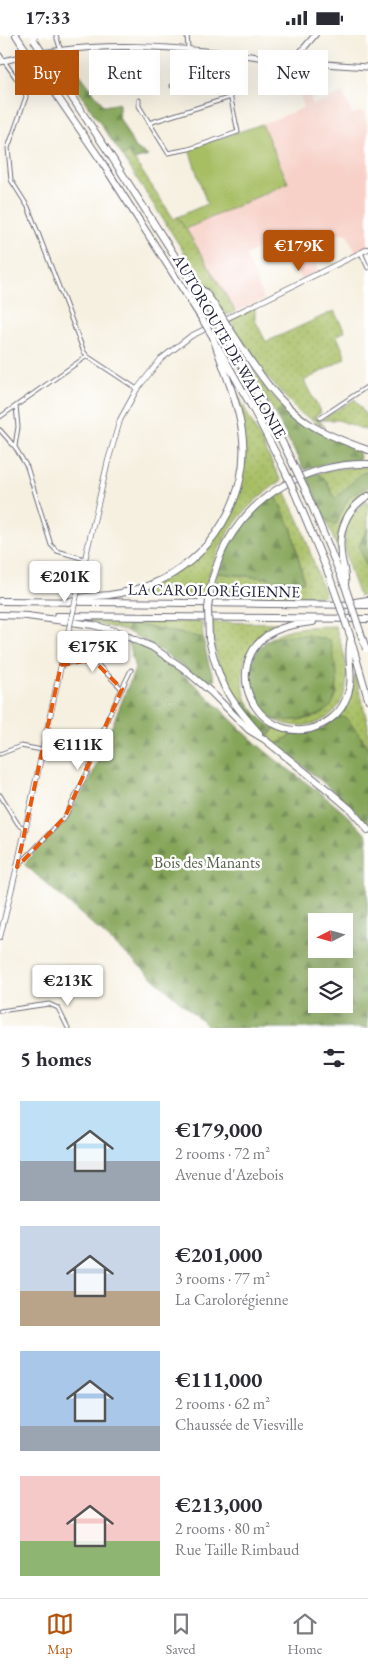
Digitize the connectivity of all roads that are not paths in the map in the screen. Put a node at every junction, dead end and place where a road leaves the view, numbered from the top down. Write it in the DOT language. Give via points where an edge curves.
graph roads {
  1 [pos="16,35"];
  2 [pos="56,35"];
  3 [pos="187,35"];
  4 [pos="315,35"];
  5 [pos="32,38"];
  6 [pos="60,48"];
  7 [pos="188,48"];
  8 [pos="203,50"];
  9 [pos="302,50"];
  10 [pos="0,55"];
  11 [pos="2,61"];
  12 [pos="328,64"];
  13 [pos="368,67"];
  14 [pos="230,97"];
  15 [pos="139,100"];
  16 [pos="149,123"];
  17 [pos="368,249"];
  18 [pos="361,253"];
  19 [pos="368,268"];
  20 [pos="215,312"];
  21 [pos="213,337"];
  22 [pos="87,356"];
  23 [pos="368,386"];
  24 [pos="137,389"];
  25 [pos="16,406"];
  26 [pos="0,417"];
  27 [pos="320,418"];
  28 [pos="0,430"];
  29 [pos="15,447"];
  30 [pos="368,450"];
  31 [pos="368,464"];
  32 [pos="368,496"];
  33 [pos="85,559"];
  34 [pos="343,575"];
  35 [pos="368,600"];
  36 [pos="0,601"];
  37 [pos="68,602"];
  38 [pos="341,605"];
  39 [pos="368,605"];
  40 [pos="0,615"];
  41 [pos="27,616"];
  42 [pos="331,619"];
  43 [pos="368,619"];
  44 [pos="351,649"];
  45 [pos="368,656"];
  46 [pos="62,665"];
  47 [pos="131,670"];
  48 [pos="122,689"];
  49 [pos="368,699"];
  50 [pos="264,739"];
  51 [pos="42,750"];
  52 [pos="0,754"];
  53 [pos="0,795"];
  54 [pos="25,829"];
  55 [pos="368,830"];
  56 [pos="17,867"];
  57 [pos="0,937"];
  58 [pos="0,1011"];
  59 [pos="68,1028"];
  1 -- 21 [label="highway, AUTOROUTE DE WALLONIE, bridge" via="100,159"];
  2 -- 6 [label="street"];
  3 -- 7 [label="street"];
  4 -- 9 [label="main road"];
  5 -- 20 [label="highway, AUTOROUTE DE WALLONIE, bridge" via="195,286 205,292"];
  6 -- 7 [label="main road" via="136,43"];
  6 -- 11 [label="main road"];
  7 -- 8 [label="main road"];
  10 -- 11 [label="street"];
  11 -- 22 [label="street" via="26,97 8,148 13,183 28,207 78,341"];
  12 -- 13 [label="main road"];
  14 -- 16 [label="street"];
  14 -- 16 [label="street" via="238,132 189,149 168,153"];
  15 -- 16 [label="street"];
  17 -- 18 [label="street"];
  18 -- 19 [label="street"];
  18 -- 24 [label="street" via="191,336 160,359"];
  20 -- 30 [label="highway, bridge" via="276,396 308,423"];
  20 -- 34 [label="highway, AUTOROUTE DE WALLONIE, bridge" via="294,464"];
  21 -- 37 [label="highway" via="236,401 243,434 242,467 228,515 211,541 176,572 136,590 79,597"];
  21 -- 44 [label="highway, AUTOROUTE DE WALLONIE, bridge" via="295,493 328,575"];
  22 -- 24 [label="street"];
  22 -- 25 [label="street"];
  23 -- 27 [label="street"];
  24 -- 33 [label="street" via="120,420"];
  25 -- 26 [label="street"];
  25 -- 29 [label="street" via="18,427"];
  28 -- 29 [label="street"];
  29 -- 33 [label="street" via="27,467 51,545 57,551"];
  31 -- 50 [label="highway, bridge" via="329,467 300,476 275,490 248,513 236,529 225,546 212,580 208,609 209,639 216,668 236,708"];
  32 -- 34 [label="highway" via="350,512 340,535"];
  33 -- 46 [label="street, bridge"];
  34 -- 45 [label="highway, bridge"];
  35 -- 38 [label="highway"];
  36 -- 37 [label="highway, LA CAROLORÉGIENNE"];
  37 -- 38 [label="highway, LA CAROLORÉGIENNE"];
  38 -- 39 [label="highway, LA CAROLORÉGIENNE"];
  40 -- 41 [label="highway, LA CAROLORÉGIENNE"];
  41 -- 42 [label="highway, LA CAROLORÉGIENNE"];
  41 -- 50 [label="highway" via="92,625 152,647 183,668"];
  42 -- 43 [label="highway, LA CAROLORÉGIENNE"];
  42 -- 44 [label="highway" via="290,625 266,636 254,650 246,683 251,700 261,715 277,726 291,730 321,725 340,710 350,690"];
  44 -- 49 [label="highway"];
  46 -- 48 [label="street" via="73,661 92,662"];
  46 -- 51 [label="street"];
  47 -- 48 [label="street"];
  48 -- 56 [label="street" via="65,817"];
  50 -- 55 [label="highway" via="350,809"];
  51 -- 52 [label="street" via="21,745"];
  51 -- 54 [label="street"];
  53 -- 54 [label="street" via="18,824"];
  54 -- 56 [label="street"];
  56 -- 57 [label="street"];
  58 -- 59 [label="street" via="49,1004 58,1008"];
}
